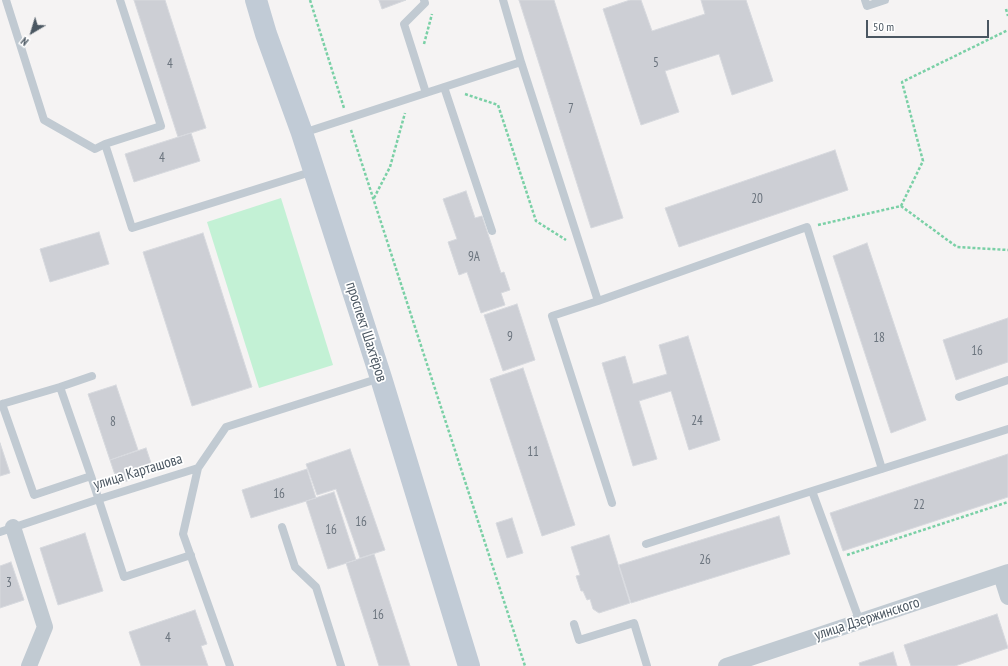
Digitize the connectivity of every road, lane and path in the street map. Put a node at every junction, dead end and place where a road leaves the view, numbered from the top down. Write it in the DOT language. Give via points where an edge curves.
graph roads {
  1 [pos="6,0"];
  2 [pos="120,0"];
  3 [pos="256,0"];
  4 [pos="310,0"];
  5 [pos="424,0"];
  6 [pos="503,0"];
  7 [pos="865,0"];
  8 [pos="885,0"];
  9 [pos="1007,8"];
  10 [pos="1008,15"];
  11 [pos="1008,30"];
  12 [pos="521,62"];
  13 [pos="444,87"];
  14 [pos="426,93"];
  15 [pos="348,118"];
  16 [pos="302,133"];
  17 [pos="105,144"];
  18 [pos="314,171"];
  19 [pos="901,206"];
  20 [pos="807,227"];
  21 [pos="492,231"];
  22 [pos="581,250"];
  23 [pos="1008,250"];
  24 [pos="598,301"];
  25 [pos="92,376"];
  26 [pos="381,378"];
  27 [pos="1008,380"];
  28 [pos="60,387"];
  29 [pos="959,397"];
  30 [pos="1,404"];
  31 [pos="1008,429"];
  32 [pos="198,468"];
  33 [pos="882,469"];
  34 [pos="90,476"];
  35 [pos="812,491"];
  36 [pos="99,499"];
  37 [pos="1008,502"];
  38 [pos="612,503"];
  39 [pos="282,527"];
  40 [pos="6,529"];
  41 [pos="646,544"];
  42 [pos="191,555"];
  43 [pos="837,559"];
  44 [pos="1004,574"];
  45 [pos="1008,597"];
  46 [pos="860,622"];
  47 [pos="574,624"];
  48 [pos="30,666"];
  49 [pos="230,666"];
  50 [pos="341,666"];
  51 [pos="469,666"];
  52 [pos="525,666"];
  53 [pos="647,666"];
  54 [pos="726,666"];
  1 -- 17 [label="lane" via="44,120 95,149"];
  2 -- 17 [label="lane" via="161,126"];
  3 -- 16 [label="main road, проспект Шахтёров"];
  4 -- 15 [label="path"];
  5 -- 14 [label="lane" via="425,2 404,24"];
  6 -- 12 [label="lane"];
  7 -- 8 [label="lane" via="867,6"];
  9 -- 10 [label="path"];
  11 -- 19 [label="path" via="902,82 923,161"];
  12 -- 13 [label="lane"];
  12 -- 22 [label="lane"];
  13 -- 14 [label="lane"];
  13 -- 21 [label="lane"];
  13 -- 22 [label="path" via="498,104 536,222"];
  14 -- 15 [label="lane"];
  15 -- 16 [label="lane"];
  15 -- 52 [label="path"];
  16 -- 18 [label="main road, проспект Шахтёров"];
  17 -- 18 [label="lane" via="132,228"];
  18 -- 26 [label="main road, проспект Шахтёров"];
  19 -- 20 [label="path"];
  19 -- 23 [label="path" via="957,247"];
  20 -- 24 [label="lane"];
  20 -- 33 [label="lane"];
  22 -- 24 [label="lane"];
  24 -- 38 [label="lane" via="552,316"];
  25 -- 28 [label="lane"];
  26 -- 32 [label="lane, улица Карташова" via="226,428"];
  26 -- 51 [label="main road, проспект Шахтёров"];
  27 -- 29 [label="lane"];
  28 -- 30 [label="lane"];
  28 -- 34 [label="lane"];
  30 -- 34 [label="lane" via="34,494"];
  31 -- 33 [label="lane"];
  32 -- 36 [label="lane, улица Карташова"];
  32 -- 42 [label="lane" via="183,534"];
  33 -- 35 [label="lane"];
  34 -- 36 [label="lane"];
  35 -- 41 [label="lane"];
  35 -- 43 [label="lane"];
  36 -- 40 [label="lane, улица Карташова"];
  36 -- 42 [label="lane" via="124,577"];
  37 -- 43 [label="path"];
  39 -- 50 [label="lane" via="295,567 316,587"];
  40 -- 48 [label="street" via="45,627"];
  42 -- 49 [label="lane"];
  43 -- 46 [label="lane"];
  44 -- 45 [label="street"];
  44 -- 46 [label="street, улица Дзержинского"];
  46 -- 54 [label="street, улица Дзержинского"];
  47 -- 53 [label="lane" via="579,640 634,623"];
}
